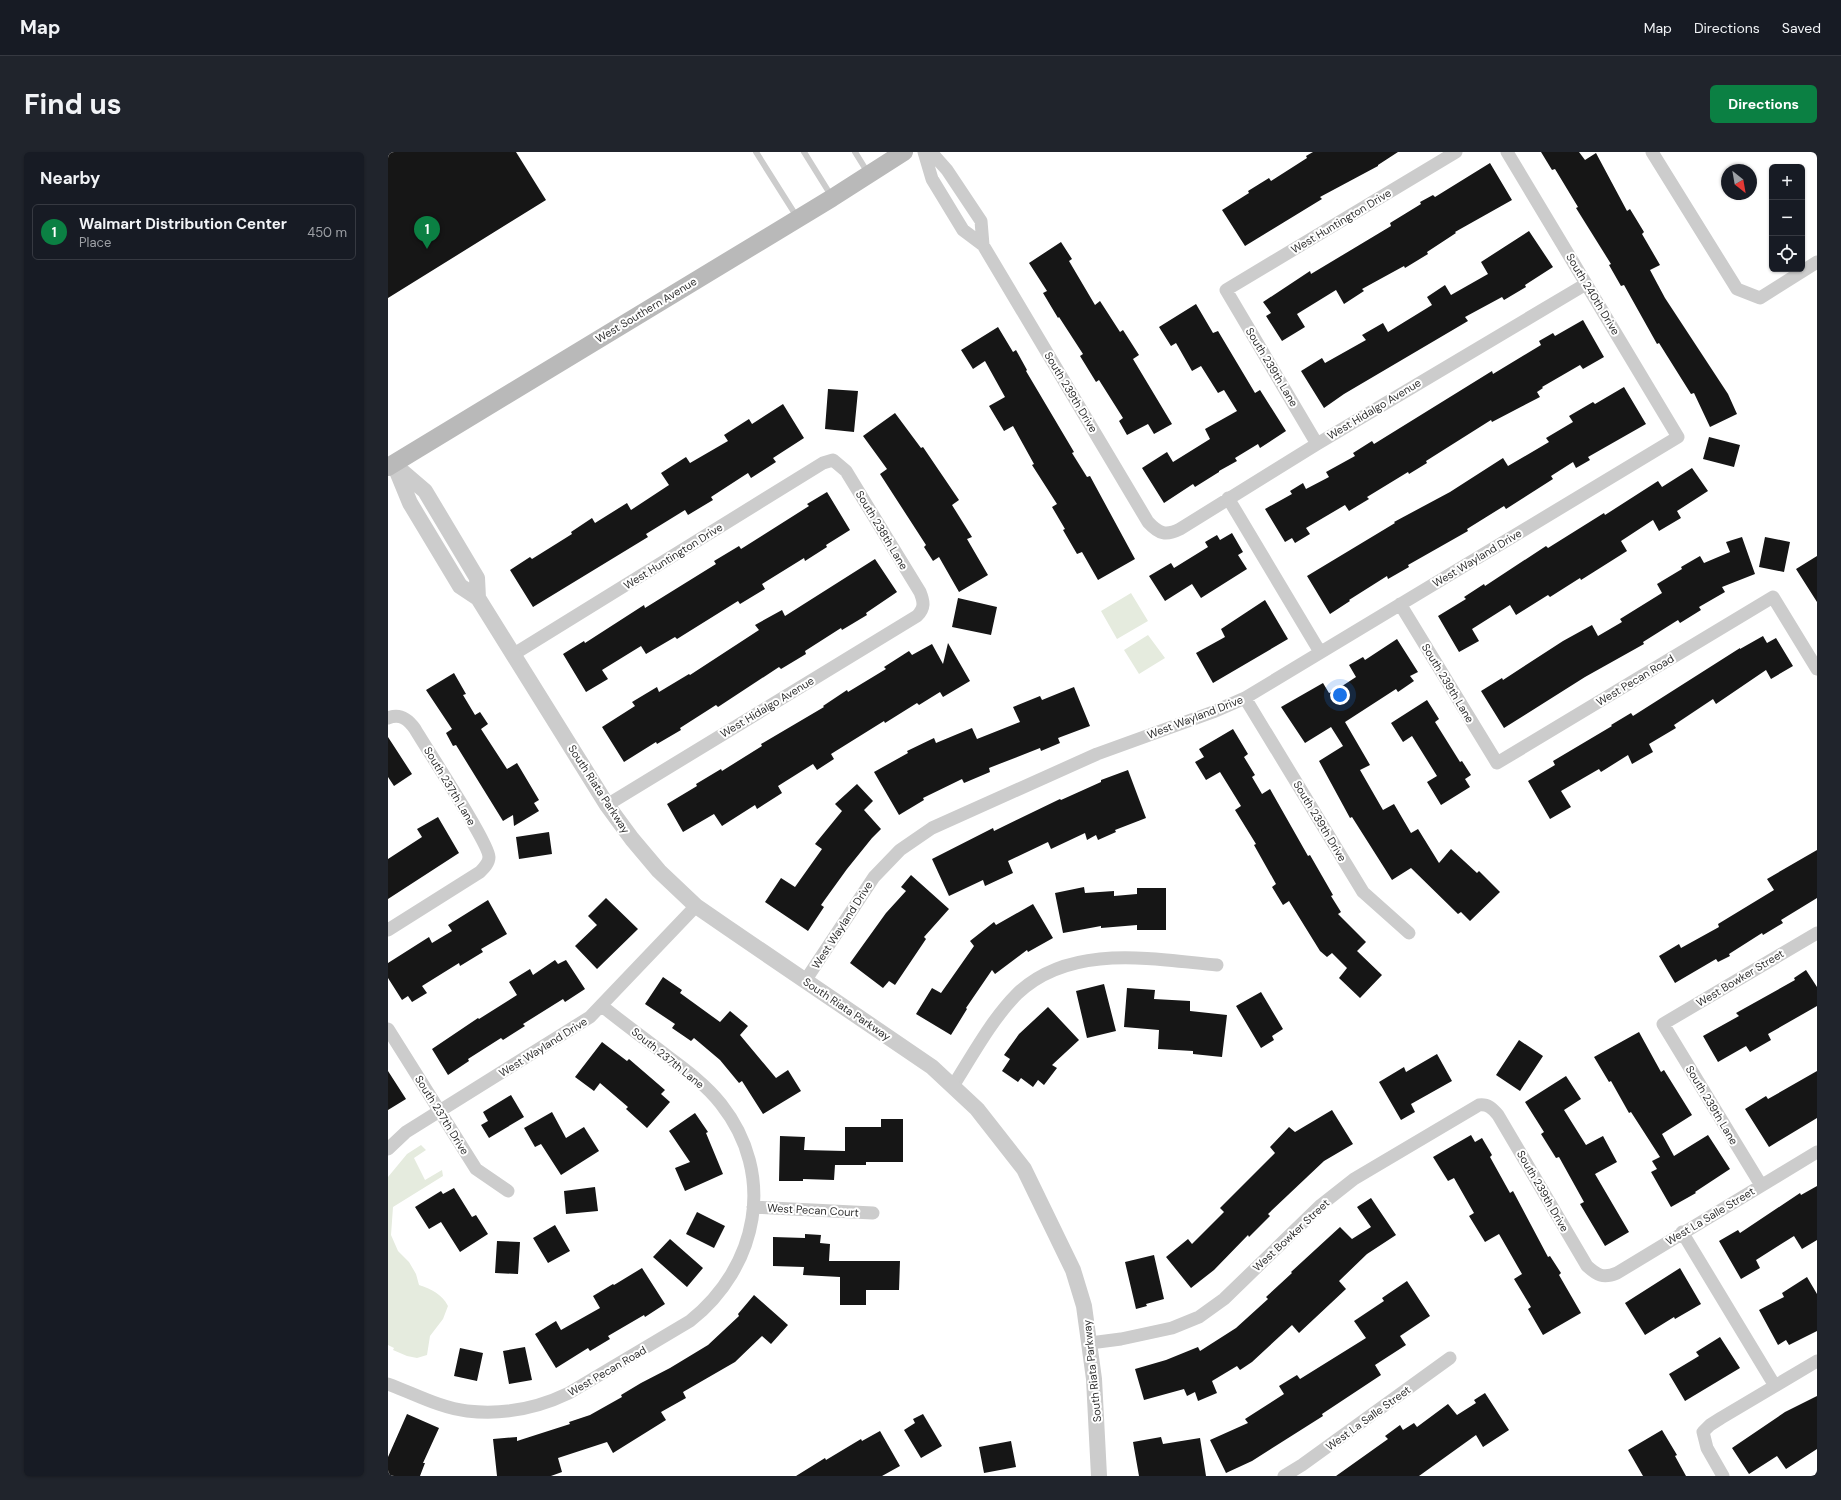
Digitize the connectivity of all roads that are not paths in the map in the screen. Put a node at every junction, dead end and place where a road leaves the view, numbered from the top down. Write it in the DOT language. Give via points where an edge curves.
graph roads {
  1 [pos="756,152"];
  2 [pos="804,152"];
  3 [pos="855,152"];
  4 [pos="904,152"];
  5 [pos="924,152"];
  6 [pos="931,152"];
  7 [pos="1456,152"];
  8 [pos="1507,152"];
  9 [pos="1652,152"];
  10 [pos="869,174"];
  11 [pos="832,198"];
  12 [pos="798,218"];
  13 [pos="983,245"];
  14 [pos="1817,262"];
  15 [pos="1586,284"];
  16 [pos="1226,290"];
  17 [pos="1678,437"];
  18 [pos="1317,444"];
  19 [pos="834,460"];
  20 [pos="391,465"];
  21 [pos="1228,498"];
  22 [pos="1163,534"];
  23 [pos="1400,604"];
  24 [pos="923,606"];
  25 [pos="1320,652"];
  26 [pos="514,654"];
  27 [pos="1817,669"];
  28 [pos="1245,698"];
  29 [pos="394,717"];
  30 [pos="1496,763"];
  31 [pos="606,805"];
  32 [pos="696,906"];
  33 [pos="388,930"];
  34 [pos="1409,933"];
  35 [pos="1817,933"];
  36 [pos="1217,965"];
  37 [pos="805,981"];
  38 [pos="602,1006"];
  39 [pos="1663,1024"];
  40 [pos="388,1028"];
  41 [pos="953,1086"];
  42 [pos="1485,1104"];
  43 [pos="440,1111"];
  44 [pos="388,1149"];
  45 [pos="1817,1152"];
  46 [pos="1761,1185"];
  47 [pos="508,1191"];
  48 [pos="753,1207"];
  49 [pos="873,1213"];
  50 [pos="1682,1232"];
  51 [pos="1601,1276"];
  52 [pos="1090,1343"];
  53 [pos="1450,1358"];
  54 [pos="1817,1361"];
  55 [pos="388,1384"];
  56 [pos="1775,1386"];
  57 [pos="1099,1476"];
  58 [pos="1284,1476"];
  59 [pos="1723,1476"];
  1 -- 12 [label="lane"];
  2 -- 11 [label="lane"];
  3 -- 10 [label="lane"];
  4 -- 10 [label="main road, West Southern Avenue"];
  5 -- 13 [label="street, South 239th Drive" via="932,179 963,230"];
  6 -- 13 [label="street, South 239th Drive" via="947,170 981,221"];
  7 -- 16 [label="street, West Huntington Drive"];
  8 -- 15 [label="street, South 240th Drive"];
  9 -- 14 [label="street" via="1737,289 1760,298"];
  10 -- 11 [label="main road, West Southern Avenue"];
  11 -- 12 [label="main road, West Southern Avenue"];
  12 -- 20 [label="main road, West Southern Avenue"];
  13 -- 22 [label="street, South 239th Drive" via="1148,522"];
  15 -- 17 [label="street, South 240th Drive"];
  15 -- 18 [label="street, West Hidalgo Avenue"];
  16 -- 18 [label="street, South 239th Lane"];
  17 -- 23 [label="street, West Wayland Drive"];
  18 -- 21 [label="street, West Hidalgo Avenue"];
  19 -- 24 [label="street, South 238th Lane" via="842,466 920,592"];
  19 -- 26 [label="street, West Huntington Drive" via="823,463"];
  20 -- 26 [label="street, South Riata Parkway" via="425,491 477,578 478,598"];
  21 -- 22 [label="street, West Hidalgo Avenue" via="1180,529"];
  21 -- 25 [label="street"];
  23 -- 25 [label="street, West Wayland Drive"];
  23 -- 30 [label="street, South 239th Lane"];
  24 -- 31 [label="street, West Hidalgo Avenue" via="917,616"];
  25 -- 28 [label="street, West Wayland Drive"];
  26 -- 31 [label="street, South Riata Parkway"];
  27 -- 30 [label="street, West Pecan Road" via="1773,597"];
  28 -- 34 [label="street, South 239th Drive" via="1364,892"];
  28 -- 37 [label="street, West Wayland Drive" via="1127,742 932,828 900,850 874,877"];
  29 -- 33 [label="street, South 237th Lane" via="409,720 480,836 489,856 488,862 480,872"];
  31 -- 32 [label="street, South Riata Parkway" via="659,871"];
  32 -- 37 [label="street, South Riata Parkway"];
  32 -- 38 [label="street, West Wayland Drive"];
  35 -- 39 [label="street, West Bowker Street"];
  36 -- 41 [label="street" via="1141,958 1084,960 1057,969 1017,994 987,1032"];
  37 -- 41 [label="street, South Riata Parkway" via="932,1067"];
  38 -- 43 [label="street, West Wayland Drive" via="578,1025"];
  38 -- 48 [label="street, South 237th Lane" via="698,1080 721,1103 735,1124 747,1153 752,1173"];
  39 -- 46 [label="street, South 239th Lane"];
  40 -- 43 [label="street, South 237th Drive"];
  41 -- 52 [label="street, South Riata Parkway" via="977,1109 1024,1169 1073,1270 1084,1306"];
  42 -- 51 [label="street, South 239th Drive" via="1498,1114 1586,1266"];
  42 -- 52 [label="street, West Bowker Street" via="1472,1108 1354,1179 1321,1205 1224,1299 1199,1317 1172,1328"];
  43 -- 44 [label="street, West Wayland Drive" via="406,1132"];
  43 -- 47 [label="street, South 237th Drive" via="476,1169"];
  45 -- 46 [label="street, West La Salle Street"];
  46 -- 50 [label="street, West La Salle Street"];
  48 -- 49 [label="street, West Pecan Court"];
  48 -- 55 [label="street, West Pecan Road" via="746,1248 729,1280 705,1309 670,1334 569,1393 550,1402 525,1408 466,1411"];
  50 -- 51 [label="street, West La Salle Street" via="1617,1273"];
  50 -- 56 [label="street"];
  52 -- 57 [label="street, South Riata Parkway"];
  53 -- 58 [label="street, West La Salle Street"];
  54 -- 56 [label="street"];
  56 -- 59 [label="street" via="1710,1425 1703,1432 1707,1448"];
}
